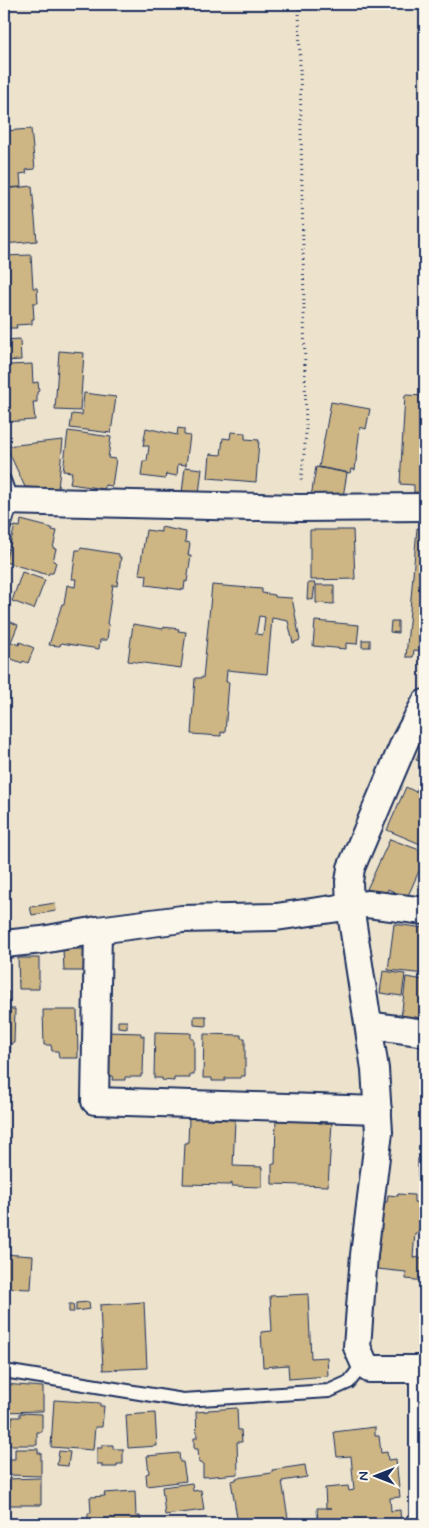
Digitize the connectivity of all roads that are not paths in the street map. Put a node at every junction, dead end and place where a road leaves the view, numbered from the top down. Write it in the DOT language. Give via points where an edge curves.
graph roads {
  1 [pos="6,494"];
  2 [pos="425,507"];
  3 [pos="4,527"];
  4 [pos="425,703"];
  5 [pos="350,895"];
  6 [pos="425,911"];
  7 [pos="98,930"];
  8 [pos="4,944"];
  9 [pos="369,1025"];
  10 [pos="425,1033"];
  11 [pos="378,1110"];
  12 [pos="364,1363"];
  13 [pos="424,1369"];
  14 [pos="4,1371"];
  15 [pos="418,1524"];
  1 -- 2 [label="street" via="299,508"];
  1 -- 3 [label="lane"];
  4 -- 5 [label="street" via="405,741 351,868"];
  5 -- 6 [label="street" via="366,904"];
  5 -- 7 [label="street" via="276,917 182,919"];
  5 -- 9 [label="street"];
  7 -- 8 [label="street"];
  7 -- 11 [label="street" via="95,1101"];
  9 -- 10 [label="street"];
  9 -- 11 [label="street"];
  11 -- 12 [label="street" via="379,1132 357,1347"];
  12 -- 13 [label="street" via="369,1369"];
  12 -- 14 [label="lane" via="349,1382 329,1391 183,1400"];
  13 -- 15 [label="street" via="423,1519"];
}
